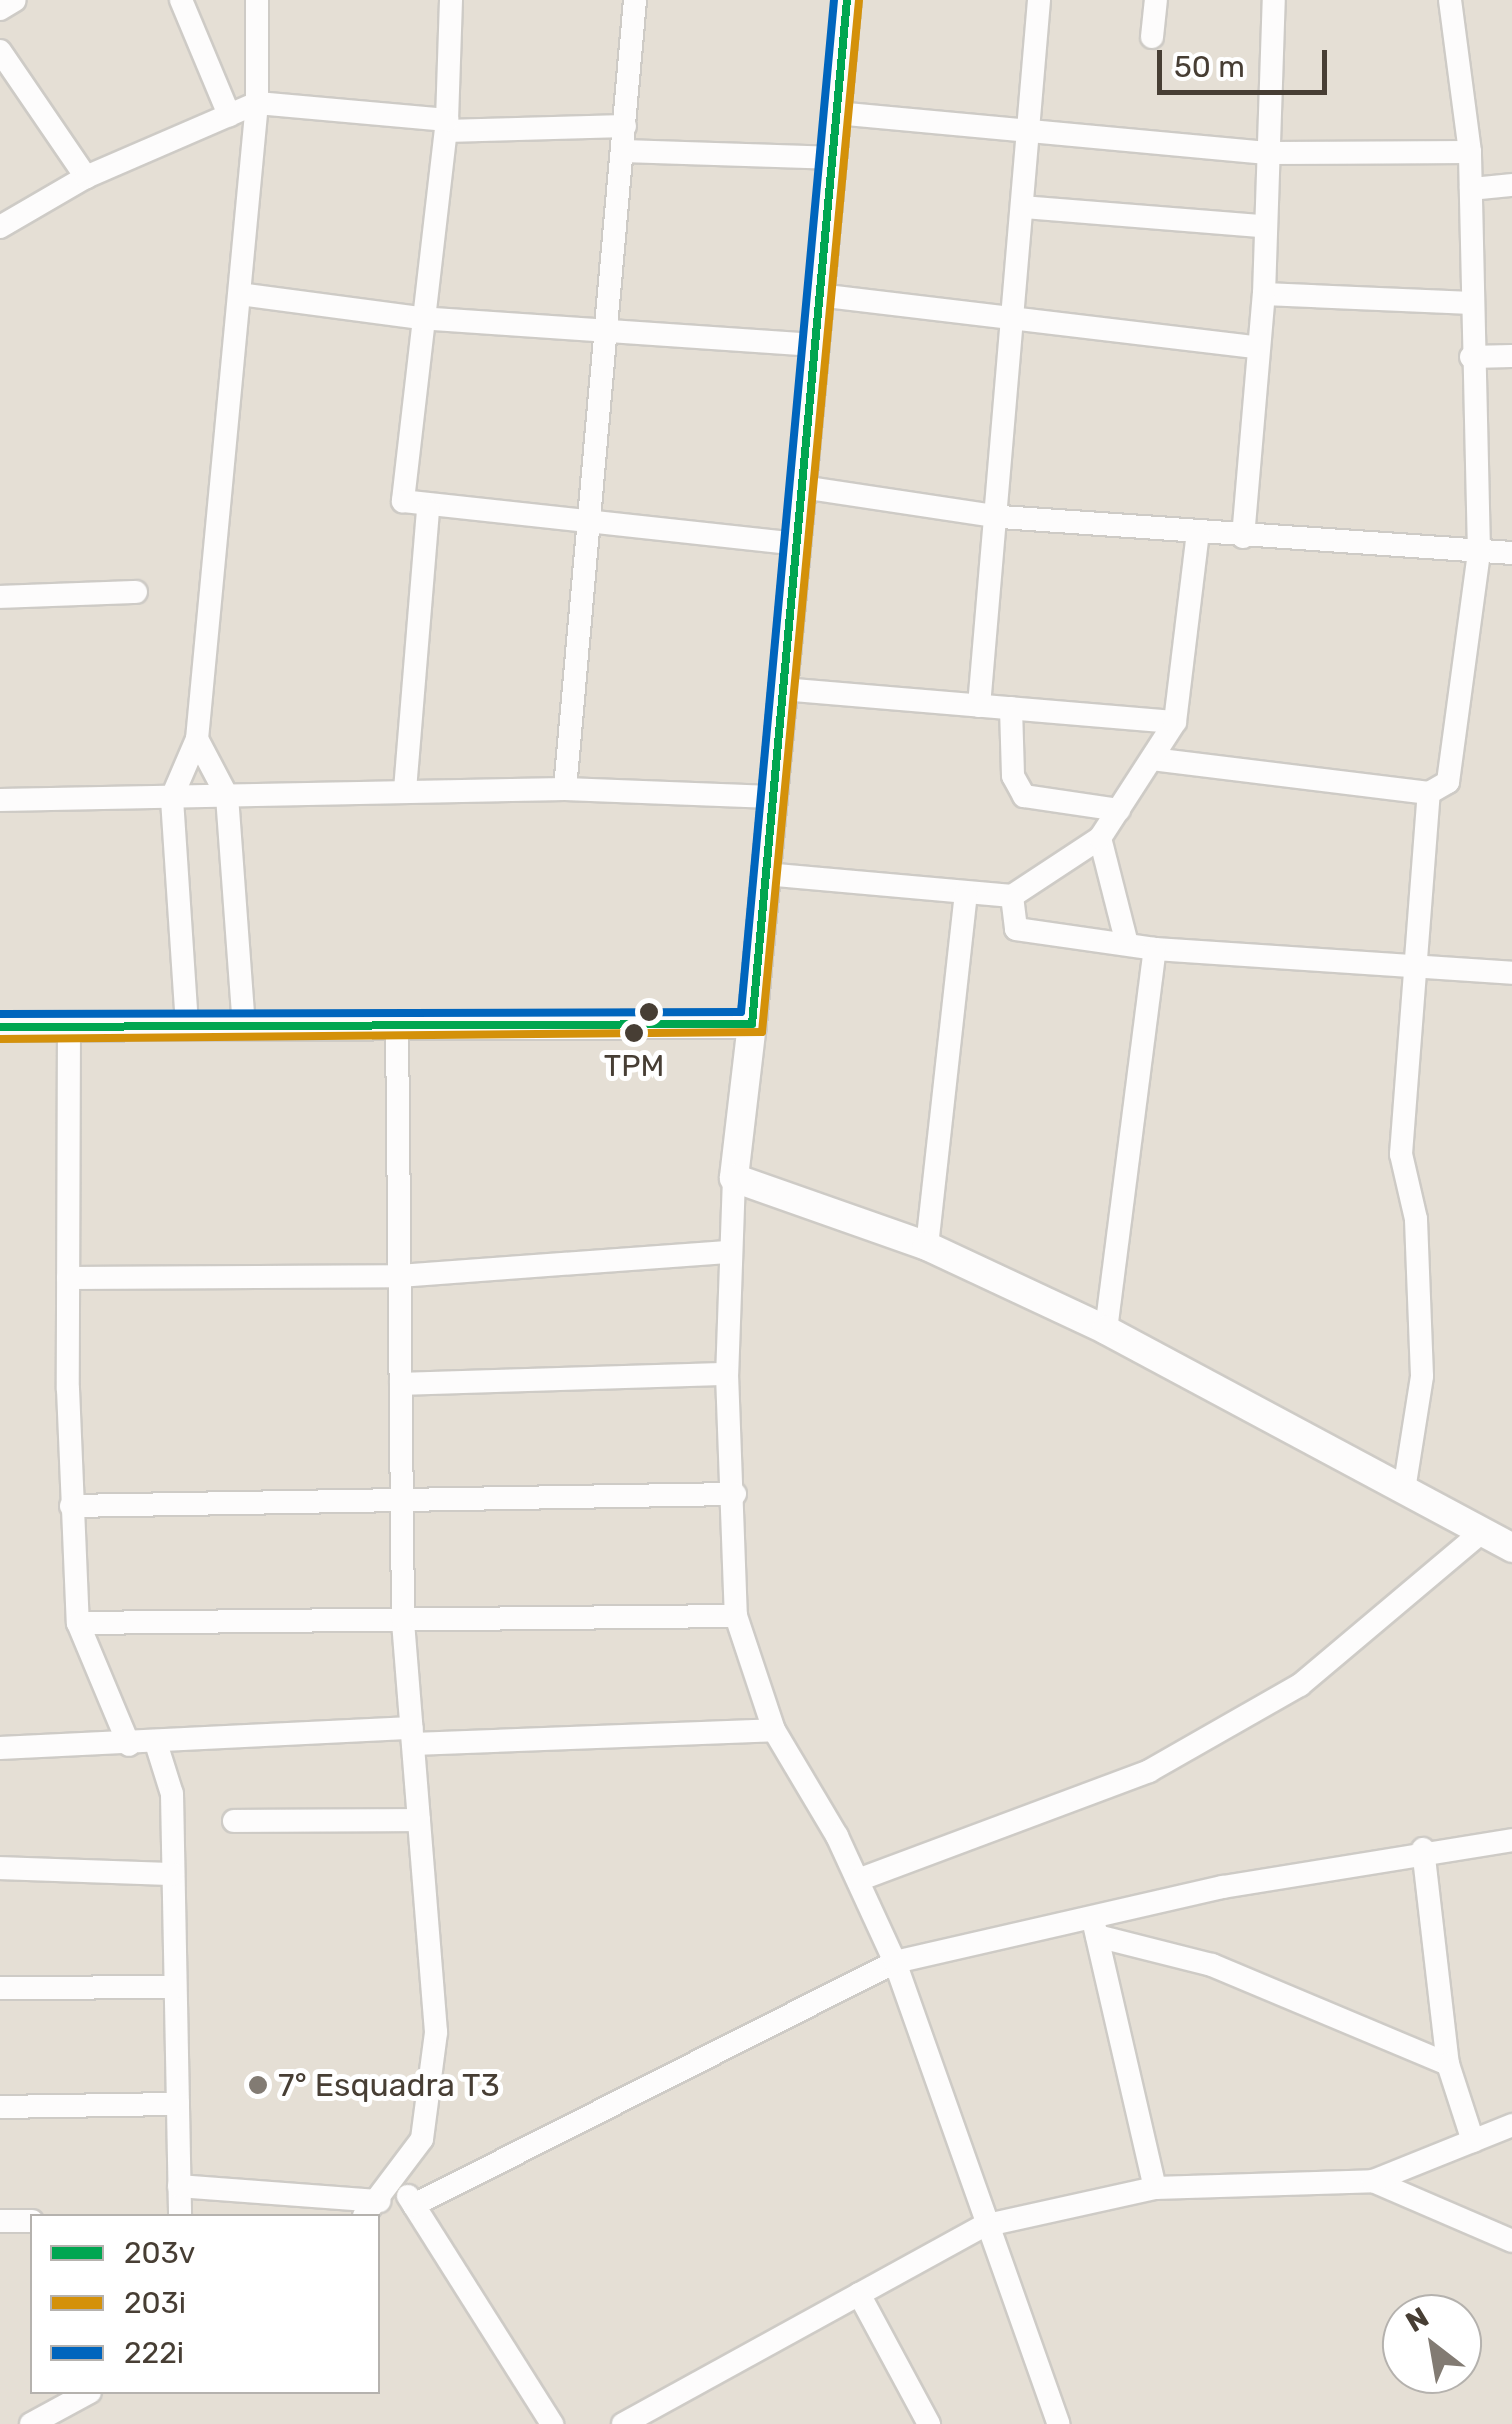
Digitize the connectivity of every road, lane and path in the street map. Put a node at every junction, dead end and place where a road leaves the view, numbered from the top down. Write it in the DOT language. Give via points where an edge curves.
graph roads {
  1 [pos="15,0"];
  2 [pos="181,0"];
  3 [pos="257,0"];
  4 [pos="451,0"];
  5 [pos="636,0"];
  6 [pos="847,0"];
  7 [pos="1039,0"];
  8 [pos="1156,0"];
  9 [pos="1274,0"];
  10 [pos="1450,0"];
  11 [pos="0,8"];
  12 [pos="1152,38"];
  13 [pos="0,51"];
  14 [pos="257,104"];
  15 [pos="836,113"];
  16 [pos="229,115"];
  17 [pos="447,126"];
  18 [pos="625,126"];
  19 [pos="1029,129"];
  20 [pos="623,151"];
  21 [pos="1470,152"];
  22 [pos="1267,154"];
  23 [pos="830,158"];
  24 [pos="86,178"];
  25 [pos="1512,185"];
  26 [pos="1471,188"];
  27 [pos="1024,208"];
  28 [pos="1261,226"];
  29 [pos="0,227"];
  30 [pos="240,294"];
  31 [pos="818,294"];
  32 [pos="1264,294"];
  33 [pos="1472,303"];
  34 [pos="1016,314"];
  35 [pos="419,318"];
  36 [pos="599,334"];
  37 [pos="811,345"];
  38 [pos="1258,348"];
  39 [pos="1512,356"];
  40 [pos="1471,357"];
  41 [pos="802,487"];
  42 [pos="428,510"];
  43 [pos="1000,517"];
  44 [pos="589,520"];
  45 [pos="1198,532"];
  46 [pos="1243,536"];
  47 [pos="796,544"];
  48 [pos="1480,552"];
  49 [pos="1512,553"];
  50 [pos="136,592"];
  51 [pos="0,597"];
  52 [pos="781,690"];
  53 [pos="979,706"];
  54 [pos="1011,708"];
  55 [pos="1175,722"];
  56 [pos="198,738"];
  57 [pos="1152,759"];
  58 [pos="566,789"];
  59 [pos="405,790"];
  60 [pos="1429,793"];
  61 [pos="227,796"];
  62 [pos="772,796"];
  63 [pos="172,797"];
  64 [pos="0,800"];
  65 [pos="1119,810"];
  66 [pos="1100,838"];
  67 [pos="765,874"];
  68 [pos="966,894"];
  69 [pos="1012,896"];
  70 [pos="1127,944"];
  71 [pos="1155,948"];
  72 [pos="1415,968"];
  73 [pos="1512,972"];
  74 [pos="752,1024"];
  75 [pos="69,1025"];
  76 [pos="187,1025"];
  77 [pos="244,1025"];
  78 [pos="0,1028"];
  79 [pos="398,1028"];
  80 [pos="734,1178"];
  81 [pos="926,1246"];
  82 [pos="727,1252"];
  83 [pos="399,1276"];
  84 [pos="68,1278"];
  85 [pos="1106,1330"];
  86 [pos="727,1374"];
  87 [pos="401,1384"];
  88 [pos="1404,1490"];
  89 [pos="735,1494"];
  90 [pos="402,1500"];
  91 [pos="71,1506"];
  92 [pos="1482,1532"];
  93 [pos="1512,1548"];
  94 [pos="736,1616"];
  95 [pos="403,1618"];
  96 [pos="78,1624"];
  97 [pos="774,1730"];
  98 [pos="412,1736"];
  99 [pos="156,1742"];
  100 [pos="129,1745"];
  101 [pos="0,1748"];
  102 [pos="419,1820"];
  103 [pos="234,1821"];
  104 [pos="1512,1840"];
  105 [pos="1424,1849"];
  106 [pos="0,1868"];
  107 [pos="172,1874"];
  108 [pos="858,1880"];
  109 [pos="1092,1913"];
  110 [pos="1097,1936"];
  111 [pos="895,1962"];
  112 [pos="175,1987"];
  113 [pos="0,1988"];
  114 [pos="1448,2064"];
  115 [pos="178,2104"];
  116 [pos="0,2108"];
  117 [pos="1512,2125"];
  118 [pos="1473,2140"];
  119 [pos="398,2180"];
  120 [pos="1373,2181"];
  121 [pos="179,2186"];
  122 [pos="1155,2188"];
  123 [pos="414,2205"];
  124 [pos="372,2209"];
  125 [pos="180,2214"];
  126 [pos="0,2221"];
  127 [pos="30,2221"];
  128 [pos="983,2226"];
  129 [pos="1512,2241"];
  130 [pos="859,2294"];
  131 [pos="86,2394"];
  132 [pos="31,2424"];
  133 [pos="552,2424"];
  134 [pos="624,2424"];
  135 [pos="929,2424"];
  136 [pos="1059,2424"];
  1 -- 11 [label="street"];
  2 -- 16 [label="street"];
  3 -- 14 [label="street"];
  4 -- 17 [label="street"];
  5 -- 18 [label="street"];
  6 -- 15 [label="street"];
  7 -- 19 [label="street"];
  8 -- 12 [label="street"];
  9 -- 22 [label="street"];
  10 -- 21 [label="street"];
  13 -- 24 [label="street"];
  14 -- 16 [label="street"];
  14 -- 17 [label="street"];
  14 -- 30 [label="street"];
  15 -- 19 [label="street"];
  15 -- 23 [label="street"];
  16 -- 24 [label="street"];
  17 -- 18 [label="street"];
  17 -- 35 [label="street"];
  18 -- 20 [label="street"];
  19 -- 22 [label="street"];
  19 -- 27 [label="street"];
  20 -- 23 [label="street"];
  20 -- 36 [label="street"];
  21 -- 22 [label="street"];
  21 -- 26 [label="street"];
  22 -- 28 [label="street"];
  23 -- 31 [label="street"];
  24 -- 29 [label="street"];
  25 -- 26 [label="street"];
  26 -- 33 [label="street"];
  27 -- 28 [label="street"];
  27 -- 34 [label="street"];
  28 -- 32 [label="street"];
  30 -- 35 [label="street"];
  30 -- 56 [label="street"];
  31 -- 34 [label="street"];
  31 -- 37 [label="street"];
  32 -- 33 [label="street"];
  32 -- 38 [label="street"];
  33 -- 40 [label="street"];
  34 -- 38 [label="street"];
  34 -- 43 [label="street"];
  35 -- 36 [label="street"];
  35 -- 42 [label="street" via="400,492"];
  36 -- 37 [label="street"];
  36 -- 44 [label="street"];
  37 -- 41 [label="street"];
  38 -- 46 [label="street"];
  39 -- 40 [label="street"];
  40 -- 48 [label="street"];
  41 -- 43 [label="street"];
  41 -- 47 [label="street"];
  42 -- 44 [label="street"];
  42 -- 59 [label="street"];
  43 -- 45 [label="street"];
  43 -- 53 [label="street"];
  44 -- 47 [label="street"];
  44 -- 58 [label="street"];
  45 -- 46 [label="street"];
  45 -- 55 [label="street"];
  46 -- 48 [label="street"];
  47 -- 52 [label="street"];
  48 -- 49 [label="street"];
  48 -- 60 [label="street" via="1448,782"];
  50 -- 51 [label="street"];
  52 -- 53 [label="street"];
  52 -- 62 [label="street"];
  53 -- 54 [label="street"];
  54 -- 55 [label="street"];
  54 -- 65 [label="street" via="1012,776 1024,796"];
  55 -- 57 [label="street"];
  56 -- 61 [label="street"];
  56 -- 63 [label="street"];
  57 -- 60 [label="street"];
  57 -- 65 [label="street"];
  58 -- 59 [label="street"];
  58 -- 62 [label="street"];
  59 -- 61 [label="street"];
  60 -- 72 [label="street"];
  61 -- 63 [label="street"];
  61 -- 77 [label="street"];
  62 -- 67 [label="street"];
  63 -- 64 [label="street"];
  63 -- 76 [label="street"];
  65 -- 66 [label="street"];
  66 -- 69 [label="street"];
  66 -- 70 [label="street"];
  67 -- 68 [label="street"];
  67 -- 74 [label="street"];
  68 -- 69 [label="street"];
  68 -- 81 [label="street"];
  69 -- 70 [label="street" via="1016,930"];
  70 -- 71 [label="street"];
  71 -- 72 [label="street"];
  71 -- 85 [label="street"];
  72 -- 73 [label="street"];
  72 -- 88 [label="street" via="1401,1154 1424,1308"];
  74 -- 79 [label="street"];
  74 -- 80 [label="street"];
  75 -- 76 [label="street"];
  75 -- 78 [label="street"];
  75 -- 84 [label="street"];
  76 -- 77 [label="street"];
  77 -- 79 [label="street"];
  79 -- 83 [label="street"];
  80 -- 81 [label="street"];
  80 -- 82 [label="street"];
  81 -- 85 [label="street"];
  82 -- 83 [label="street"];
  82 -- 86 [label="street"];
  83 -- 84 [label="street"];
  83 -- 87 [label="street"];
  84 -- 91 [label="street"];
  85 -- 88 [label="street"];
  86 -- 87 [label="street"];
  86 -- 89 [label="street"];
  87 -- 90 [label="street"];
  88 -- 92 [label="street"];
  89 -- 90 [label="street"];
  89 -- 94 [label="street"];
  90 -- 91 [label="street"];
  90 -- 95 [label="street"];
  91 -- 96 [label="street"];
  92 -- 93 [label="street"];
  92 -- 108 [label="street" via="1300,1685 1150,1770"];
  94 -- 95 [label="street"];
  94 -- 97 [label="street"];
  95 -- 96 [label="street"];
  95 -- 98 [label="street"];
  96 -- 100 [label="street"];
  97 -- 98 [label="street"];
  97 -- 108 [label="street"];
  98 -- 99 [label="street"];
  98 -- 102 [label="street"];
  99 -- 100 [label="street"];
  99 -- 107 [label="street" via="172,1794"];
  100 -- 101 [label="street"];
  102 -- 103 [label="street"];
  102 -- 119 [label="street" via="436,2032 422,2138"];
  104 -- 105 [label="street"];
  105 -- 109 [label="street"];
  105 -- 114 [label="street"];
  106 -- 107 [label="street"];
  107 -- 112 [label="street"];
  108 -- 111 [label="street"];
  109 -- 110 [label="street"];
  109 -- 111 [label="street"];
  110 -- 114 [label="street" via="1212,1964"];
  110 -- 122 [label="street"];
  111 -- 123 [label="street"];
  111 -- 128 [label="street"];
  112 -- 113 [label="street"];
  112 -- 115 [label="street"];
  114 -- 118 [label="street"];
  115 -- 116 [label="street"];
  115 -- 121 [label="street"];
  117 -- 118 [label="street"];
  118 -- 120 [label="street"];
  119 -- 123 [label="street"];
  119 -- 124 [label="street"];
  120 -- 122 [label="street"];
  120 -- 129 [label="street"];
  121 -- 124 [label="street"];
  121 -- 125 [label="street"];
  122 -- 128 [label="street"];
  123 -- 133 [label="street"];
  126 -- 127 [label="street"];
  128 -- 130 [label="street"];
  128 -- 136 [label="street"];
  130 -- 134 [label="street"];
  130 -- 135 [label="street"];
  131 -- 132 [label="street"];
}
